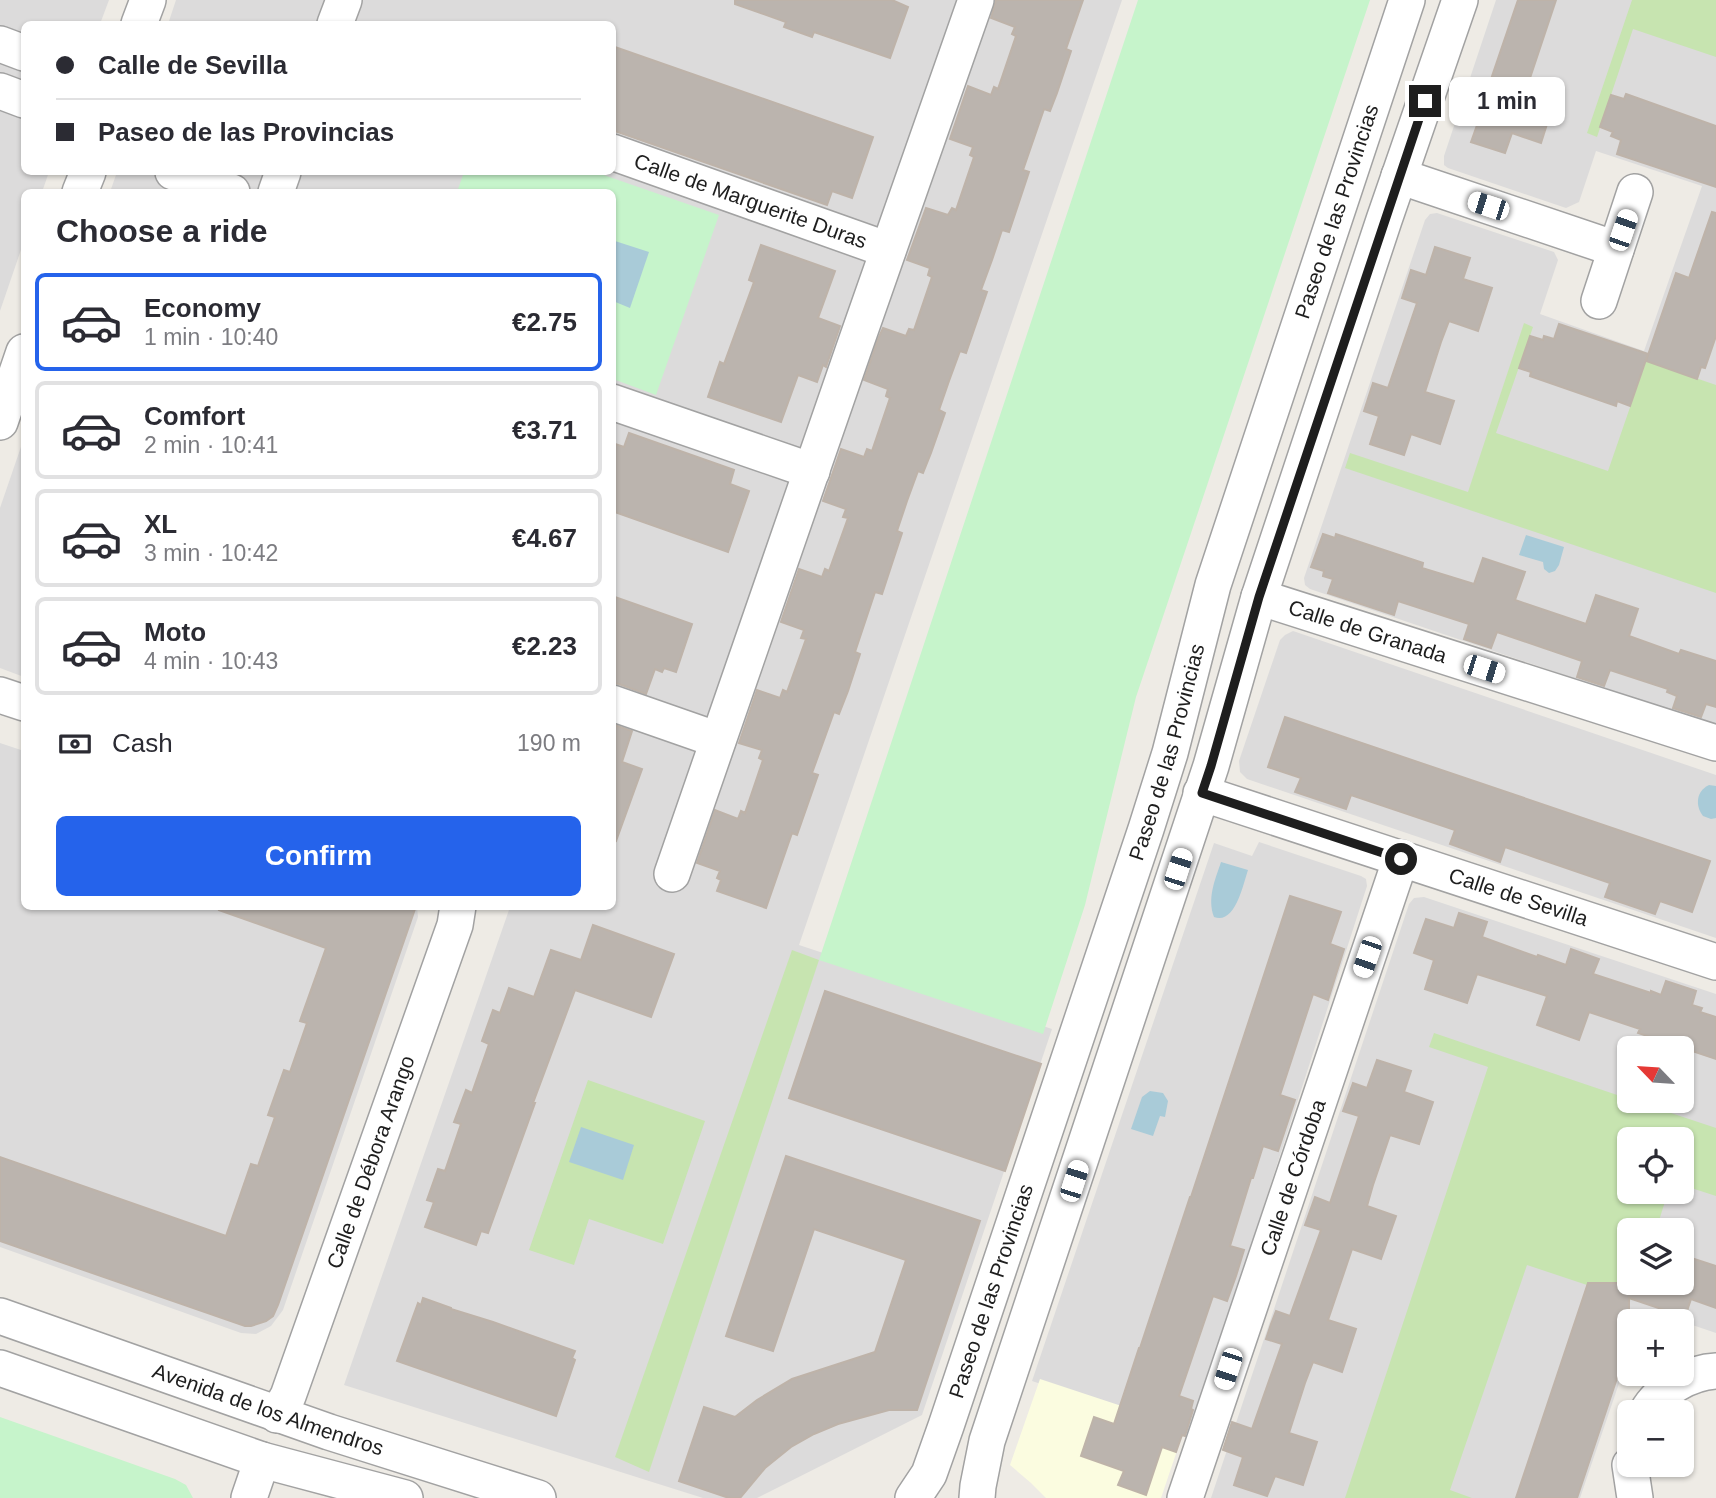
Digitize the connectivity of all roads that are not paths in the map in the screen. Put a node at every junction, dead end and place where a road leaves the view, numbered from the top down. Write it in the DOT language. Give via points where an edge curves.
graph roads {
  1 [pos="148,0"];
  2 [pos="344,0"];
  3 [pos="976,0"];
  4 [pos="1407,0"];
  5 [pos="1460,0"];
  6 [pos="140,21"];
  7 [pos="336,21"];
  8 [pos="0,44"];
  9 [pos="21,52"];
  10 [pos="0,91"];
  11 [pos="21,99"];
  12 [pos="616,153"];
  13 [pos="182,175"];
  14 [pos="1399,176"];
  15 [pos="223,189"];
  16 [pos="1635,192"];
  17 [pos="1616,249"];
  18 [pos="888,250"];
  19 [pos="1599,301"];
  20 [pos="21,361"];
  21 [pos="616,403"];
  22 [pos="0,422"];
  23 [pos="811,471"];
  24 [pos="1259,597"];
  25 [pos="0,695"];
  26 [pos="21,702"];
  27 [pos="616,704"];
  28 [pos="718,740"];
  29 [pos="1716,743"];
  30 [pos="1202,793"];
  31 [pos="1401,859"];
  32 [pos="672,874"];
  33 [pos="457,910"];
  34 [pos="1716,962"];
  35 [pos="0,1316"];
  36 [pos="0,1368"];
  37 [pos="1716,1371"];
  38 [pos="1656,1400"];
  39 [pos="277,1415"];
  40 [pos="262,1460"];
  41 [pos="1632,1477"];
  42 [pos="249,1498"];
  43 [pos="405,1498"];
  44 [pos="538,1498"];
  45 [pos="913,1498"];
  46 [pos="977,1498"];
  47 [pos="1185,1498"];
  48 [pos="1635,1498"];
  1 -- 6 [label="street"];
  2 -- 7 [label="street"];
  3 -- 18 [label="street, Calle de Marguerite Duras"];
  4 -- 45 [label="street, Paseo de las Provincias" via="1213,584 1146,829 946,1426 929,1474"];
  5 -- 14 [label="street, Paseo de las Provincias"];
  8 -- 9 [label="street"];
  10 -- 11 [label="street"];
  12 -- 18 [label="street, Calle de Marguerite Duras"];
  13 -- 15 [label="street"];
  14 -- 17 [label="street"];
  14 -- 24 [label="street, Paseo de las Provincias"];
  16 -- 17 [label="street"];
  17 -- 19 [label="street"];
  18 -- 23 [label="street, Calle de Marguerite Duras"];
  20 -- 22 [label="street"];
  21 -- 23 [label="street"];
  23 -- 28 [label="street, Calle de Marguerite Duras"];
  24 -- 29 [label="street, Calle de Granada"];
  24 -- 30 [label="street, Paseo de las Provincias"];
  25 -- 26 [label="street"];
  27 -- 28 [label="street"];
  28 -- 32 [label="street, Calle de Marguerite Duras"];
  30 -- 31 [label="street, Calle de Sevilla"];
  30 -- 46 [label="street, Paseo de las Provincias" via="987,1441"];
  31 -- 34 [label="street, Calle de Sevilla"];
  31 -- 47 [label="street, Calle de Córdoba"];
  33 -- 39 [label="street, Calle de Débora Arango" via="292,1385"];
  35 -- 39 [label="street, Avenida de los Almendros"];
  36 -- 40 [label="street, Avenida de los Almendros"];
  37 -- 38 [label="street" via="1675,1384"];
  39 -- 44 [label="street, Avenida de los Almendros"];
  40 -- 42 [label="street"];
  40 -- 43 [label="street, Avenida de los Almendros"];
  41 -- 48 [label="street"];
}
